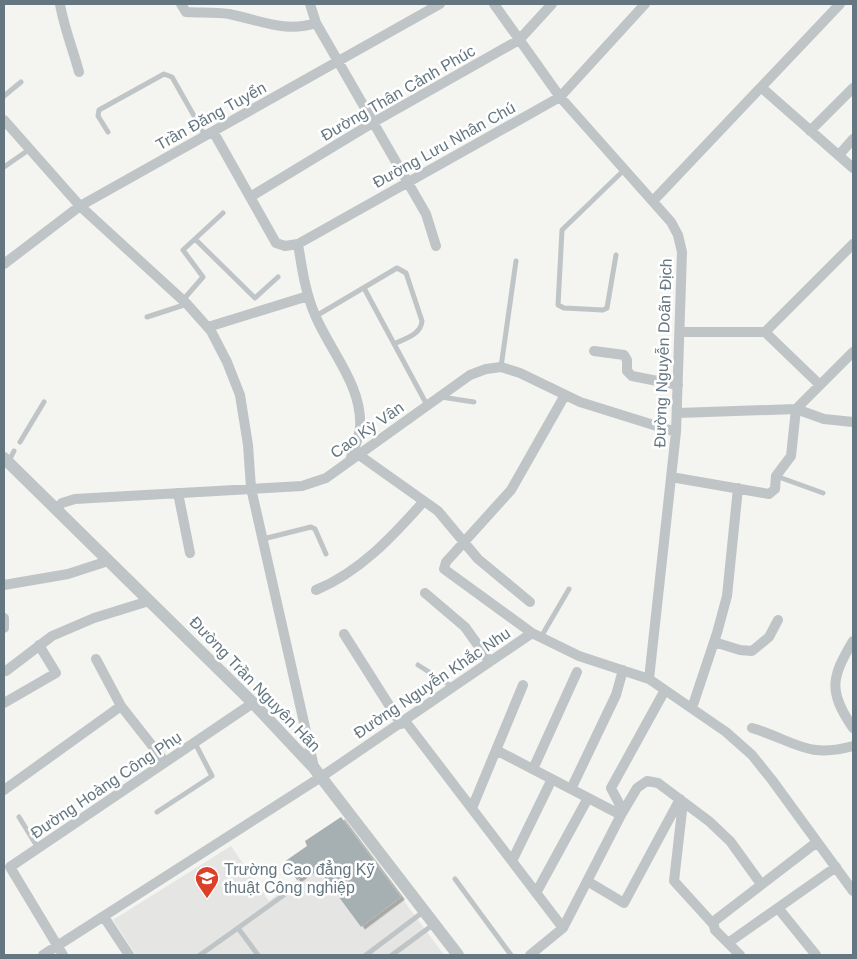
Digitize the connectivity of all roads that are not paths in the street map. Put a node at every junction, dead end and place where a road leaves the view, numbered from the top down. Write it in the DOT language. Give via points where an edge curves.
graph roads {
  1 [pos="60,4"];
  2 [pos="182,4"];
  3 [pos="310,4"];
  4 [pos="440,4"];
  5 [pos="494,4"];
  6 [pos="552,4"];
  7 [pos="645,4"];
  8 [pos="840,4"];
  9 [pos="230,9"];
  10 [pos="316,24"];
  11 [pos="519,40"];
  12 [pos="339,61"];
  13 [pos="79,72"];
  14 [pos="21,82"];
  15 [pos="762,88"];
  16 [pos="853,88"];
  17 [pos="4,96"];
  18 [pos="560,97"];
  19 [pos="4,120"];
  20 [pos="374,122"];
  21 [pos="810,131"];
  22 [pos="108,132"];
  23 [pos="210,135"];
  24 [pos="853,140"];
  25 [pos="30,149"];
  26 [pos="838,155"];
  27 [pos="4,167"];
  28 [pos="853,168"];
  29 [pos="624,169"];
  30 [pos="408,182"];
  31 [pos="250,197"];
  32 [pos="653,201"];
  33 [pos="80,206"];
  34 [pos="223,213"];
  35 [pos="195,239"];
  36 [pos="298,244"];
  37 [pos="853,244"];
  38 [pos="436,246"];
  39 [pos="616,255"];
  40 [pos="516,261"];
  41 [pos="4,264"];
  42 [pos="278,277"];
  43 [pos="364,288"];
  44 [pos="308,296"];
  45 [pos="185,302"];
  46 [pos="147,317"];
  47 [pos="316,317"];
  48 [pos="208,327"];
  49 [pos="680,332"];
  50 [pos="765,332"];
  51 [pos="394,344"];
  52 [pos="594,350"];
  53 [pos="853,352"];
  54 [pos="501,367"];
  55 [pos="678,385"];
  56 [pos="820,385"];
  57 [pos="565,395"];
  58 [pos="441,396"];
  59 [pos="44,402"];
  60 [pos="474,402"];
  61 [pos="427,406"];
  62 [pos="796,409"];
  63 [pos="678,413"];
  64 [pos="853,422"];
  65 [pos="676,432"];
  66 [pos="20,442"];
  67 [pos="359,455"];
  68 [pos="9,457"];
  69 [pos="350,461"];
  70 [pos="776,476"];
  71 [pos="671,477"];
  72 [pos="251,488"];
  73 [pos="738,488"];
  74 [pos="178,493"];
  75 [pos="823,493"];
  76 [pos="424,501"];
  77 [pos="56,510"];
  78 [pos="262,539"];
  79 [pos="464,542"];
  80 [pos="190,553"];
  81 [pos="326,554"];
  82 [pos="108,561"];
  83 [pos="4,585"];
  84 [pos="569,589"];
  85 [pos="316,590"];
  86 [pos="425,593"];
  87 [pos="149,601"];
  88 [pos="530,602"];
  89 [pos="4,618"];
  90 [pos="778,620"];
  91 [pos="4,628"];
  92 [pos="344,634"];
  93 [pos="537,635"];
  94 [pos="853,641"];
  95 [pos="714,642"];
  96 [pos="39,645"];
  97 [pos="96,658"];
  98 [pos="490,662"];
  99 [pos="418,665"];
  100 [pos="6,670"];
  101 [pos="623,670"];
  102 [pos="577,672"];
  103 [pos="649,679"];
  104 [pos="523,685"];
  105 [pos="454,687"];
  106 [pos="665,690"];
  107 [pos="4,703"];
  108 [pos="253,703"];
  109 [pos="121,706"];
  110 [pos="692,708"];
  111 [pos="403,722"];
  112 [pos="752,728"];
  113 [pos="853,728"];
  114 [pos="195,742"];
  115 [pos="853,746"];
  116 [pos="496,750"];
  117 [pos="166,762"];
  118 [pos="533,770"];
  119 [pos="318,772"];
  120 [pos="552,779"];
  121 [pos="571,789"];
  122 [pos="4,790"];
  123 [pos="588,798"];
  124 [pos="682,801"];
  125 [pos="472,808"];
  126 [pos="157,812"];
  127 [pos="622,813"];
  128 [pos="19,817"];
  129 [pos="818,842"];
  130 [pos="39,848"];
  131 [pos="4,858"];
  132 [pos="512,861"];
  133 [pos="10,867"];
  134 [pos="836,867"];
  135 [pos="455,879"];
  136 [pos="587,881"];
  137 [pos="299,884"];
  138 [pos="761,884"];
  139 [pos="853,891"];
  140 [pos="536,893"];
  141 [pos="778,908"];
  142 [pos="424,912"];
  143 [pos="104,917"];
  144 [pos="434,924"];
  145 [pos="714,925"];
  146 [pos="238,928"];
  147 [pos="563,928"];
  148 [pos="728,943"];
  149 [pos="60,951"];
  150 [pos="396,954"];
  151 [pos="43,955"];
  152 [pos="129,955"];
  153 [pos="200,955"];
  154 [pos="258,955"];
  155 [pos="366,955"];
  156 [pos="458,955"];
  157 [pos="511,955"];
  158 [pos="530,955"];
  159 [pos="740,955"];
  160 [pos="816,955"];
  1 -- 13 [label="street" via="64,28"];
  2 -- 9 [label="street" via="186,12"];
  3 -- 10 [label="street"];
  4 -- 12 [label="street, Trần Đăng Tuyển"];
  5 -- 11 [label="street, Đường Nguyễn Doãn Địch"];
  6 -- 11 [label="street, Đường Thân Cảnh Phúc"];
  7 -- 18 [label="street, Đường Lưu Nhân Chú"];
  8 -- 15 [label="street"];
  9 -- 10 [label="street" via="290,28"];
  10 -- 12 [label="street"];
  11 -- 18 [label="street, Đường Nguyễn Doãn Địch"];
  11 -- 20 [label="street, Đường Thân Cảnh Phúc"];
  12 -- 20 [label="street"];
  12 -- 23 [label="street, Trần Đăng Tuyển"];
  14 -- 17 [label="lane"];
  15 -- 21 [label="street"];
  15 -- 32 [label="street"];
  16 -- 21 [label="street"];
  18 -- 29 [label="street, Đường Nguyễn Doãn Địch"];
  18 -- 30 [label="street, Đường Lưu Nhân Chú"];
  19 -- 25 [label="street"];
  20 -- 30 [label="street"];
  20 -- 31 [label="street, Đường Thân Cảnh Phúc"];
  21 -- 26 [label="street"];
  22 -- 23 [label="lane" via="98,116 99,110 164,74 172,77"];
  23 -- 31 [label="street"];
  23 -- 33 [label="street, Trần Đăng Tuyển"];
  24 -- 26 [label="street"];
  25 -- 27 [label="lane"];
  25 -- 33 [label="street"];
  26 -- 28 [label="street"];
  29 -- 32 [label="street, Đường Nguyễn Doãn Địch"];
  29 -- 39 [label="lane" via="562,230 558,305 564,308 606,308"];
  30 -- 36 [label="street, Đường Lưu Nhân Chú"];
  30 -- 38 [label="street" via="426,214"];
  31 -- 36 [label="street" via="276,243 285,246"];
  32 -- 49 [label="street, Đường Nguyễn Doãn Địch" via="671,222 682,252"];
  33 -- 41 [label="street, Trần Đăng Tuyển"];
  33 -- 45 [label="street"];
  34 -- 35 [label="lane"];
  35 -- 42 [label="lane" via="255,298"];
  35 -- 45 [label="lane" via="183,250 203,276"];
  36 -- 44 [label="street"];
  37 -- 50 [label="street"];
  40 -- 54 [label="lane"];
  43 -- 47 [label="lane"];
  43 -- 51 [label="lane"];
  43 -- 51 [label="lane" via="397,268 406,273 422,327"];
  44 -- 47 [label="street"];
  44 -- 48 [label="street"];
  45 -- 46 [label="lane"];
  45 -- 48 [label="street"];
  47 -- 69 [label="street" via="356,396 360,430"];
  48 -- 72 [label="street" via="227,362 240,396"];
  49 -- 50 [label="street"];
  49 -- 55 [label="street, Đường Nguyễn Doãn Địch"];
  50 -- 56 [label="street"];
  51 -- 61 [label="lane"];
  52 -- 55 [label="street" via="624,355 627,371 632,376"];
  53 -- 56 [label="street"];
  54 -- 57 [label="street"];
  54 -- 58 [label="street, Cao Kỳ Vân" via="470,375"];
  55 -- 63 [label="street, Đường Nguyễn Doãn Địch"];
  56 -- 62 [label="street"];
  57 -- 65 [label="street"];
  57 -- 79 [label="street" via="511,490"];
  58 -- 60 [label="lane"];
  58 -- 61 [label="street, Cao Kỳ Vân"];
  59 -- 66 [label="lane"];
  61 -- 67 [label="street, Cao Kỳ Vân"];
  62 -- 63 [label="street"];
  62 -- 64 [label="street" via="824,419"];
  62 -- 70 [label="street" via="791,456"];
  63 -- 65 [label="street, Đường Nguyễn Doãn Địch"];
  65 -- 71 [label="street, Đường Nguyễn Doãn Địch"];
  67 -- 69 [label="street, Cao Kỳ Vân"];
  67 -- 76 [label="street"];
  68 -- 77 [label="street, Đường Trần Nguyên Hãn"];
  69 -- 72 [label="street, Cao Kỳ Vân" via="326,478 302,486"];
  70 -- 73 [label="street" via="775,489 769,494"];
  70 -- 75 [label="lane"];
  71 -- 73 [label="street"];
  71 -- 103 [label="street, Đường Nguyễn Doãn Địch"];
  72 -- 74 [label="street, Cao Kỳ Vân"];
  72 -- 78 [label="street"];
  73 -- 95 [label="street" via="727,596"];
  74 -- 77 [label="street, Cao Kỳ Vân" via="75,499 62,503"];
  74 -- 80 [label="street"];
  76 -- 79 [label="street" via="444,517"];
  76 -- 85 [label="street" via="385,543 352,571"];
  77 -- 82 [label="street, Đường Trần Nguyên Hãn"];
  78 -- 81 [label="lane" via="311,527 315,529"];
  78 -- 119 [label="street"];
  79 -- 88 [label="street" via="493,572"];
  79 -- 93 [label="street" via="446,562 444,569"];
  82 -- 83 [label="street" via="68,574"];
  82 -- 87 [label="street, Đường Trần Nguyên Hãn"];
  84 -- 93 [label="lane"];
  86 -- 98 [label="street" via="465,627"];
  87 -- 96 [label="street" via="74,626"];
  87 -- 108 [label="street, Đường Trần Nguyên Hãn"];
  89 -- 91 [label="street"];
  90 -- 95 [label="street" via="769,636 752,651"];
  92 -- 111 [label="street"];
  93 -- 98 [label="street, Đường Nguyễn Khắc Nhu"];
  93 -- 101 [label="street" via="579,656"];
  94 -- 113 [label="street" via="836,670 835,691"];
  95 -- 110 [label="street"];
  96 -- 100 [label="street"];
  96 -- 107 [label="street" via="56,673"];
  97 -- 109 [label="street"];
  98 -- 105 [label="street, Đường Nguyễn Khắc Nhu"];
  99 -- 105 [label="lane"];
  101 -- 103 [label="street"];
  101 -- 121 [label="street" via="616,695"];
  102 -- 118 [label="street"];
  103 -- 106 [label="street"];
  104 -- 116 [label="street"];
  105 -- 111 [label="street, Đường Nguyễn Khắc Nhu"];
  106 -- 110 [label="street"];
  106 -- 127 [label="street" via="611,788"];
  108 -- 114 [label="street, Đường Hoàng Công Phụ"];
  108 -- 119 [label="street, Đường Trần Nguyên Hãn"];
  109 -- 117 [label="street"];
  109 -- 122 [label="street"];
  110 -- 129 [label="street" via="752,755"];
  111 -- 119 [label="street, Đường Nguyễn Khắc Nhu"];
  111 -- 125 [label="street"];
  112 -- 115 [label="street" via="814,751 834,751"];
  114 -- 117 [label="street, Đường Hoàng Công Phụ"];
  114 -- 126 [label="lane" via="212,776"];
  116 -- 118 [label="street"];
  116 -- 125 [label="street"];
  117 -- 130 [label="street, Đường Hoàng Công Phụ"];
  118 -- 120 [label="street"];
  119 -- 142 [label="street, Đường Trần Nguyên Hãn"];
  119 -- 143 [label="street, Đường Nguyễn Khắc Nhu"];
  120 -- 121 [label="street"];
  120 -- 132 [label="street"];
  121 -- 123 [label="street"];
  123 -- 127 [label="street"];
  123 -- 140 [label="street"];
  124 -- 127 [label="street" via="658,783 647,781 637,788"];
  124 -- 136 [label="street" via="624,903"];
  124 -- 138 [label="street" via="730,841"];
  124 -- 145 [label="street" via="674,881"];
  125 -- 132 [label="street"];
  127 -- 136 [label="street"];
  128 -- 130 [label="lane"];
  129 -- 134 [label="street"];
  129 -- 138 [label="street"];
  130 -- 133 [label="street, Đường Hoàng Công Phụ"];
  131 -- 133 [label="street"];
  132 -- 140 [label="street"];
  133 -- 149 [label="street"];
  134 -- 139 [label="street"];
  134 -- 141 [label="street"];
  135 -- 157 [label="lane"];
  136 -- 147 [label="street"];
  137 -- 146 [label="lane"];
  138 -- 145 [label="street" via="716,918"];
  140 -- 147 [label="street"];
  141 -- 148 [label="street"];
  141 -- 160 [label="street"];
  142 -- 144 [label="street, Đường Trần Nguyên Hãn"];
  142 -- 155 [label="lane"];
  143 -- 149 [label="street, Đường Nguyễn Khắc Nhu"];
  143 -- 152 [label="street"];
  144 -- 150 [label="lane"];
  144 -- 156 [label="street, Đường Trần Nguyên Hãn"];
  145 -- 148 [label="street"];
  146 -- 153 [label="lane"];
  146 -- 154 [label="lane"];
  147 -- 158 [label="street"];
  148 -- 159 [label="street"];
  149 -- 151 [label="street, Đường Nguyễn Khắc Nhu"];
}
